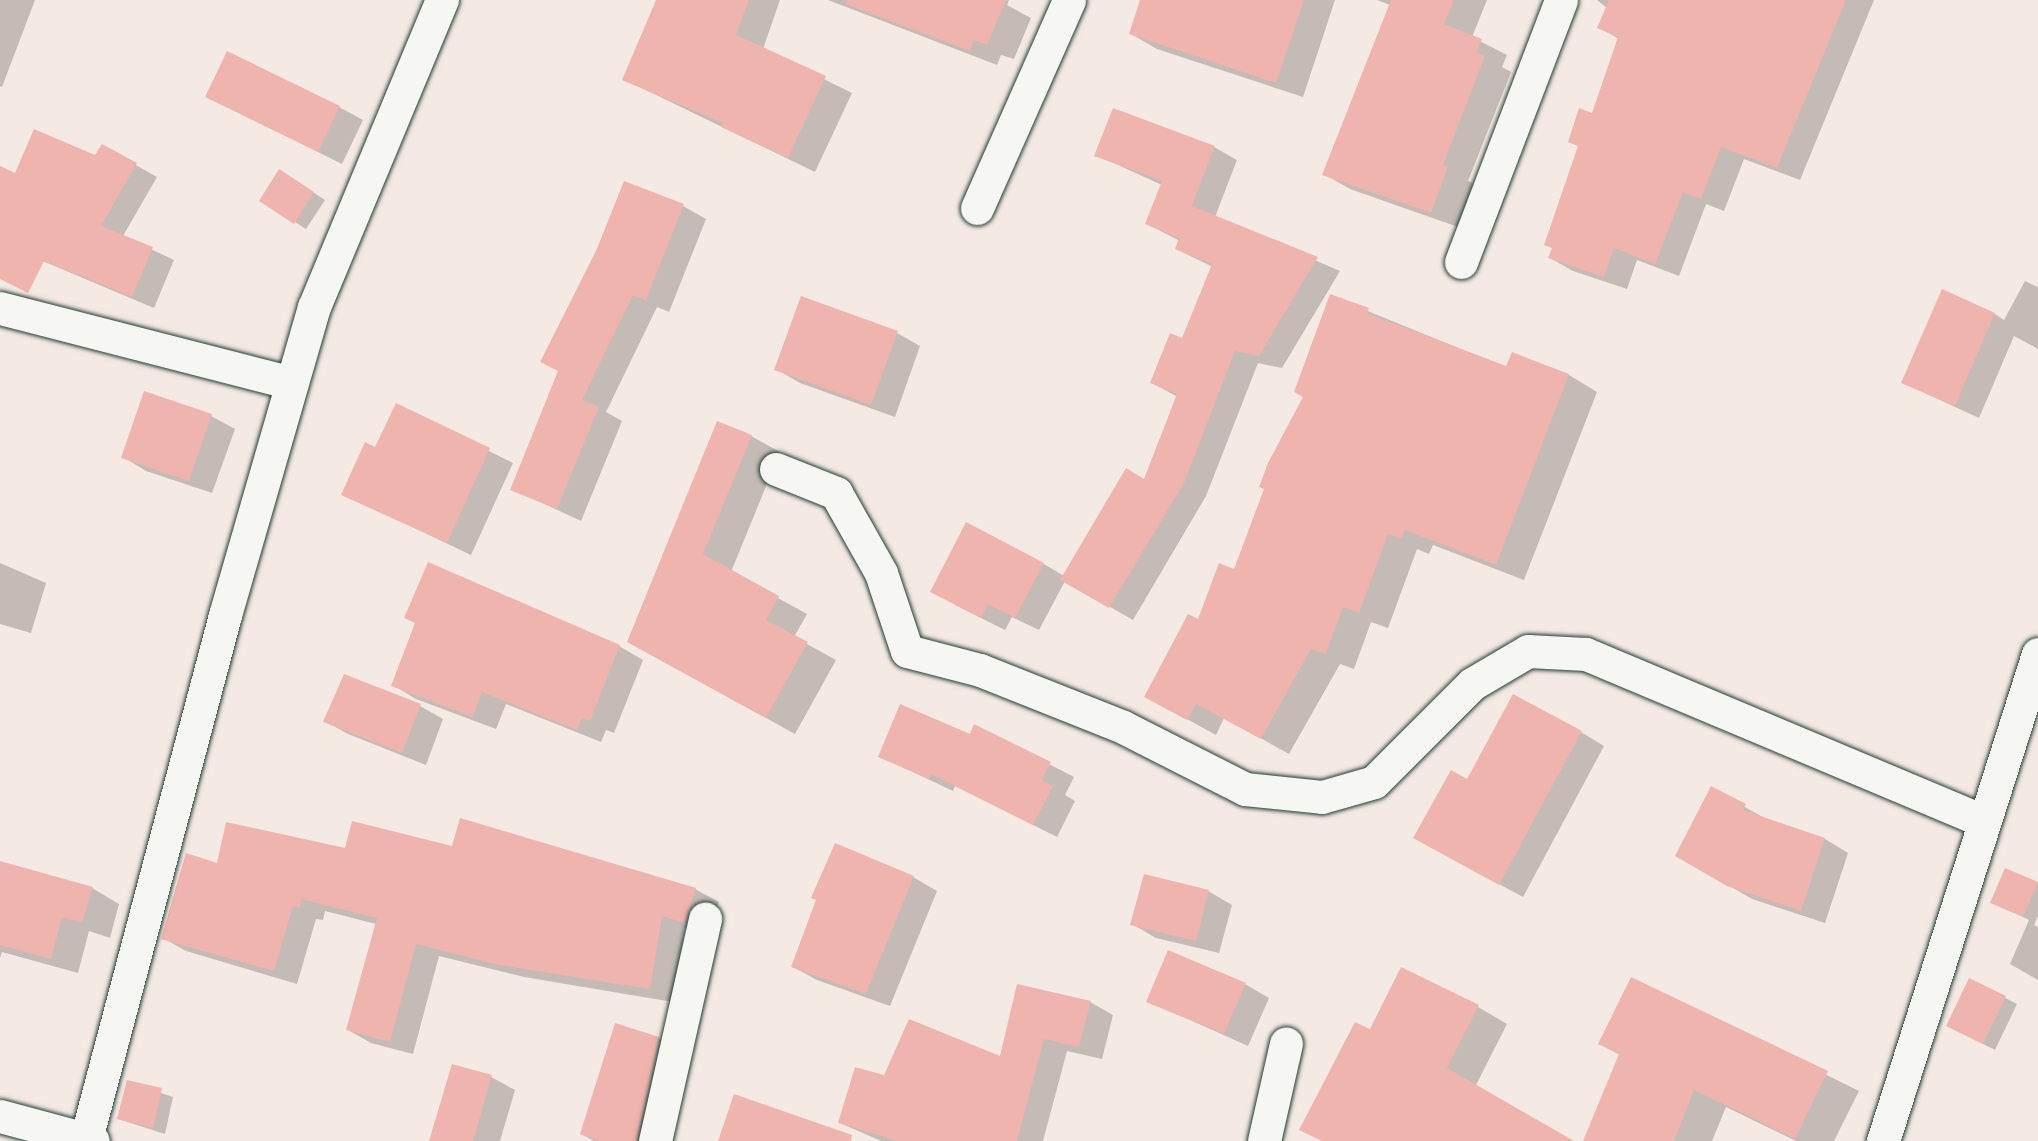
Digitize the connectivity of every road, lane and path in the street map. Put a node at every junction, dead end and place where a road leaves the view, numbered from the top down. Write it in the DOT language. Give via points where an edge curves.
graph roads {
  1 [pos="442,0"];
  2 [pos="1069,0"];
  3 [pos="1561,0"];
  4 [pos="977,208"];
  5 [pos="1461,262"];
  6 [pos="0,308"];
  7 [pos="292,382"];
  8 [pos="776,469"];
  9 [pos="2038,654"];
  10 [pos="1983,821"];
  11 [pos="705,919"];
  12 [pos="1286,1043"];
  13 [pos="0,1116"];
  14 [pos="90,1140"];
  15 [pos="655,1141"];
  16 [pos="1264,1141"];
  17 [pos="1883,1141"];
  1 -- 7 [label="street" via="314,307"];
  2 -- 4 [label="street"];
  3 -- 5 [label="street"];
  6 -- 7 [label="street"];
  7 -- 14 [label="street" via="225,615"];
  8 -- 10 [label="street" via="836,493 881,573 907,651 980,670 1123,727 1245,789 1322,797 1374,782 1472,684 1528,651 1586,654"];
  9 -- 10 [label="street"];
  10 -- 17 [label="street"];
  11 -- 15 [label="street"];
  12 -- 16 [label="street"];
  13 -- 14 [label="street"];
}
